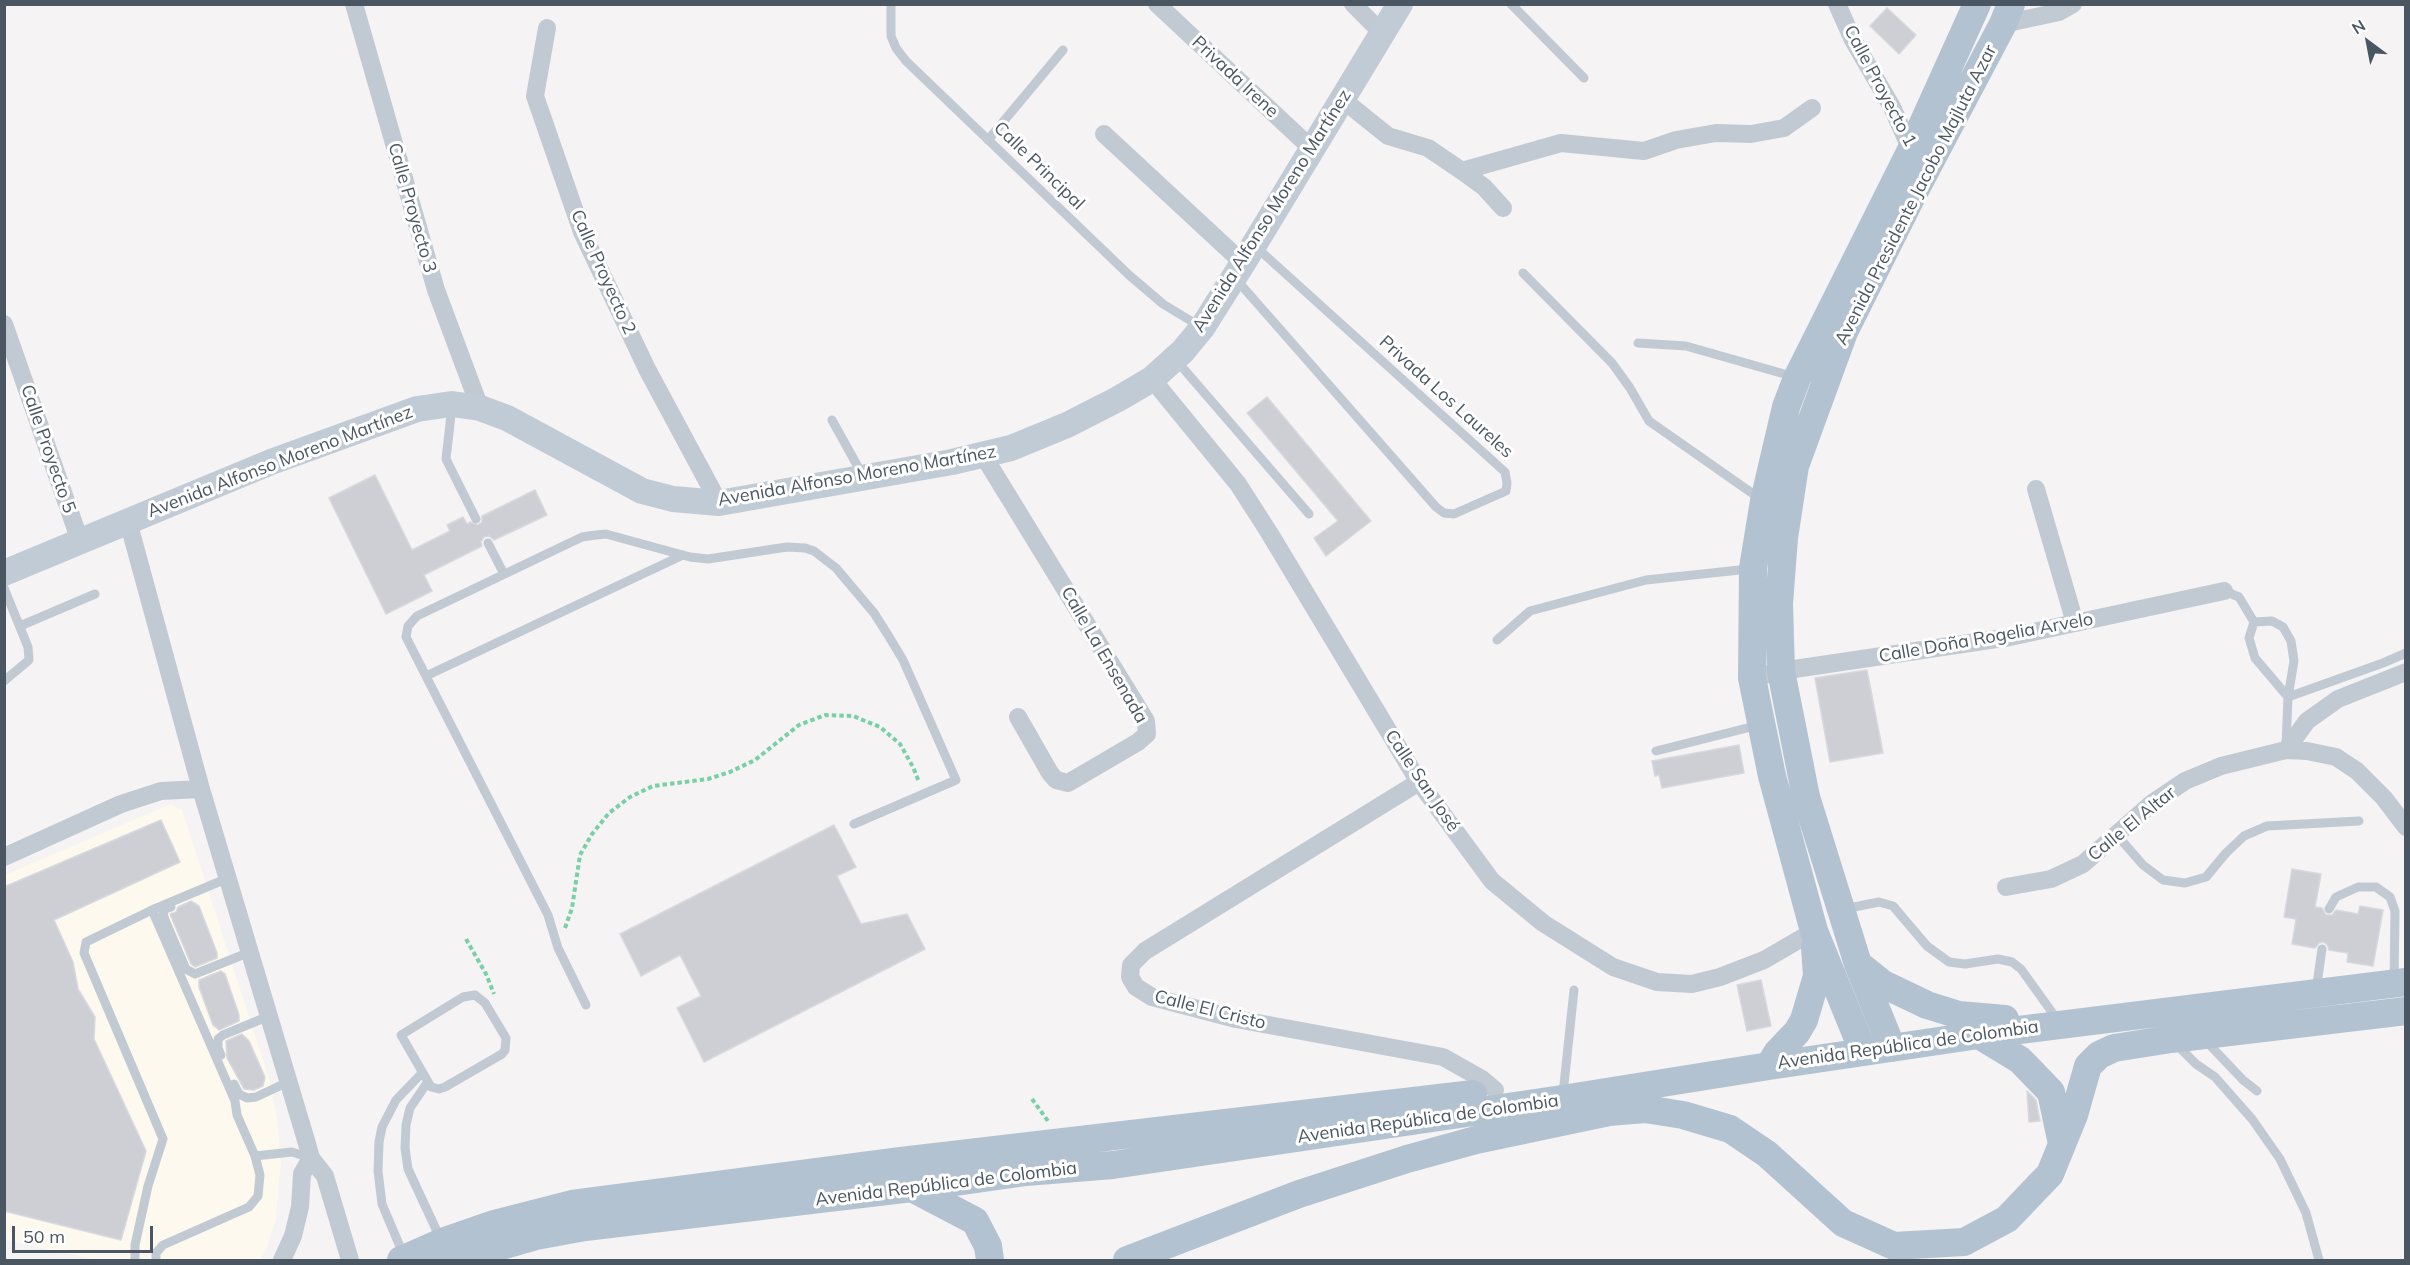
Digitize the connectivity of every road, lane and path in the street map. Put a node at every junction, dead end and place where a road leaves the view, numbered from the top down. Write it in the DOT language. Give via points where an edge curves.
graph roads {
  1 [pos="354,4"];
  2 [pos="891,4"];
  3 [pos="1157,4"];
  4 [pos="1353,4"];
  5 [pos="1400,4"];
  6 [pos="1511,4"];
  7 [pos="1837,4"];
  8 [pos="1977,4"];
  9 [pos="2073,4"];
  10 [pos="2007,14"];
  11 [pos="547,28"];
  12 [pos="1383,33"];
  13 [pos="1063,50"];
  14 [pos="1584,78"];
  15 [pos="1342,99"];
  16 [pos="1812,108"];
  17 [pos="1104,134"];
  18 [pos="988,140"];
  19 [pos="1312,149"];
  20 [pos="1921,155"];
  21 [pos="1462,171"];
  22 [pos="1503,208"];
  23 [pos="1243,262"];
  24 [pos="1523,273"];
  25 [pos="4,324"];
  26 [pos="1202,328"];
  27 [pos="1638,343"];
  28 [pos="1174,359"];
  29 [pos="1152,378"];
  30 [pos="1797,378"];
  31 [pos="452,404"];
  32 [pos="480,408"];
  33 [pos="832,420"];
  34 [pos="983,455"];
  35 [pos="864,478"];
  36 [pos="2036,489"];
  37 [pos="1764,501"];
  38 [pos="719,503"];
  39 [pos="1309,514"];
  40 [pos="476,519"];
  41 [pos="128,521"];
  42 [pos="80,541"];
  43 [pos="488,543"];
  44 [pos="683,555"];
  45 [pos="1754,568"];
  46 [pos="4,573"];
  47 [pos="504,573"];
  48 [pos="4,588"];
  49 [pos="2224,591"];
  50 [pos="95,594"];
  51 [pos="2254,622"];
  52 [pos="2075,623"];
  53 [pos="20,626"];
  54 [pos="1497,640"];
  55 [pos="2406,653"];
  56 [pos="1781,671"];
  57 [pos="2406,672"];
  58 [pos="426,676"];
  59 [pos="1752,678"];
  60 [pos="4,681"];
  61 [pos="2288,697"];
  62 [pos="1018,717"];
  63 [pos="1762,724"];
  64 [pos="2286,750"];
  65 [pos="1656,751"];
  66 [pos="1419,782"];
  67 [pos="201,789"];
  68 [pos="924,794"];
  69 [pos="2359,820"];
  70 [pos="854,824"];
  71 [pos="2406,827"];
  72 [pos="2116,834"];
  73 [pos="4,858"];
  74 [pos="228,880"];
  75 [pos="2006,887"];
  76 [pos="2329,909"];
  77 [pos="152,910"];
  78 [pos="1842,910"];
  79 [pos="1814,931"];
  80 [pos="466,939"];
  81 [pos="558,948"];
  82 [pos="2322,949"];
  83 [pos="250,952"];
  84 [pos="1858,964"];
  85 [pos="2400,983"];
  86 [pos="1574,990"];
  87 [pos="2316,993"];
  88 [pos="485,1003"];
  89 [pos="586,1005"];
  90 [pos="2406,1011"];
  91 [pos="269,1016"];
  92 [pos="2054,1024"];
  93 [pos="1979,1035"];
  94 [pos="2201,1036"];
  95 [pos="2171,1039"];
  96 [pos="1892,1048"];
  97 [pos="1863,1051"];
  98 [pos="1769,1066"];
  99 [pos="422,1073"];
  100 [pos="288,1082"];
  101 [pos="427,1083"];
  102 [pos="1495,1090"];
  103 [pos="2257,1091"];
  104 [pos="1562,1099"];
  105 [pos="1518,1106"];
  106 [pos="2062,1144"];
  107 [pos="255,1155"];
  108 [pos="311,1158"];
  109 [pos="912,1188"];
  110 [pos="585,1227"];
  111 [pos="448,1254"];
  112 [pos="135,1260"];
  113 [pos="156,1260"];
  114 [pos="282,1260"];
  115 [pos="350,1260"];
  116 [pos="404,1260"];
  117 [pos="507,1260"];
  118 [pos="990,1260"];
  119 [pos="1127,1260"];
  120 [pos="2319,1260"];
  1 -- 32 [label="street, Calle Proyecto 3" via="436,290"];
  2 -- 18 [label="lane, Calle Principal" via="891,36 896,48"];
  3 -- 19 [label="street, Privada Irene"];
  4 -- 12 [label="street"];
  5 -- 12 [label="main road, Avenida Alfonso Moreno Martínez"];
  6 -- 14 [label="lane"];
  7 -- 20 [label="street, Calle Proyecto 1"];
  8 -- 20 [label="main road, Avenida Presidente Jacobo Majluta Azar"];
  9 -- 10 [label="street" via="2059,12"];
  10 -- 20 [label="main road, Avenida Presidente Jacobo Majluta Azar"];
  11 -- 38 [label="street, Calle Proyecto 2" via="535,96 582,232 647,369"];
  12 -- 15 [label="main road, Avenida Alfonso Moreno Martínez"];
  13 -- 18 [label="lane"];
  15 -- 19 [label="main road, Avenida Alfonso Moreno Martínez"];
  15 -- 21 [label="street" via="1388,136 1428,148"];
  16 -- 21 [label="street" via="1784,128 1751,134 1716,133 1644,151 1561,143"];
  17 -- 23 [label="street"];
  18 -- 26 [label="lane, Calle Principal" via="1163,304"];
  19 -- 23 [label="main road, Avenida Alfonso Moreno Martínez"];
  20 -- 30 [label="main road, Avenida Presidente Jacobo Majluta Azar"];
  20 -- 56 [label="main road, Avenida Presidente Jacobo Majluta Azar" via="1844,332 1795,466 1779,604"];
  21 -- 22 [label="street"];
  23 -- 23 [label="lane, Privada Los Laureles" via="1436,507 1443,513 1454,514 1506,491 1504,472"];
  23 -- 26 [label="main road, Avenida Alfonso Moreno Martínez"];
  24 -- 37 [label="lane" via="1612,363 1649,421"];
  25 -- 42 [label="street, Calle Proyecto 5"];
  26 -- 28 [label="main road, Avenida Alfonso Moreno Martínez"];
  27 -- 30 [label="lane" via="1686,346"];
  28 -- 29 [label="main road, Avenida Alfonso Moreno Martínez"];
  28 -- 39 [label="lane"];
  29 -- 34 [label="main road, Avenida Alfonso Moreno Martínez" via="1067,425"];
  29 -- 66 [label="street, Calle San José" via="1244,494"];
  30 -- 37 [label="main road, Avenida Presidente Jacobo Majluta Azar" via="1786,407"];
  31 -- 32 [label="main road, Avenida Alfonso Moreno Martínez"];
  31 -- 40 [label="lane" via="446,459"];
  31 -- 41 [label="main road, Avenida Alfonso Moreno Martínez" via="417,409 271,462"];
  32 -- 38 [label="main road, Avenida Alfonso Moreno Martínez" via="507,418 642,492"];
  33 -- 35 [label="lane"];
  34 -- 35 [label="main road, Avenida Alfonso Moreno Martínez"];
  34 -- 62 [label="street, Calle La Ensenada" via="1146,721 1147,734 1068,783 1056,780 1050,773"];
  35 -- 38 [label="main road, Avenida Alfonso Moreno Martínez"];
  36 -- 52 [label="street"];
  37 -- 45 [label="main road, Avenida Presidente Jacobo Majluta Azar"];
  41 -- 42 [label="main road, Avenida Alfonso Moreno Martínez"];
  41 -- 67 [label="street"];
  42 -- 46 [label="main road, Avenida Alfonso Moreno Martínez"];
  43 -- 47 [label="lane"];
  44 -- 47 [label="lane" via="606,534 596,535 582,537"];
  44 -- 58 [label="lane"];
  44 -- 68 [label="lane" via="708,559 787,547 805,548 836,568 874,613 903,660 956,780"];
  45 -- 54 [label="lane" via="1646,580 1530,611"];
  45 -- 59 [label="main road, Avenida Presidente Jacobo Majluta Azar"];
  47 -- 58 [label="lane" via="417,616 408,626 406,637"];
  48 -- 53 [label="lane"];
  49 -- 51 [label="lane" via="2239,597"];
  49 -- 52 [label="street, Calle Doña Rogelia Arvelo"];
  50 -- 53 [label="lane"];
  51 -- 61 [label="lane" via="2249,638 2255,658"];
  51 -- 61 [label="lane" via="2272,621 2283,627 2291,641 2294,661"];
  52 -- 56 [label="street, Calle Doña Rogelia Arvelo" via="2010,637"];
  53 -- 60 [label="lane" via="29,660"];
  55 -- 61 [label="lane"];
  56 -- 59 [label="street, Calle Doña Rogelia Arvelo"];
  56 -- 78 [label="main road, Avenida Presidente Jacobo Majluta Azar" via="1806,797"];
  57 -- 64 [label="street" via="2338,699 2307,721"];
  58 -- 81 [label="lane" via="548,915"];
  59 -- 63 [label="main road, Avenida Presidente Jacobo Majluta Azar"];
  61 -- 64 [label="lane"];
  63 -- 65 [label="lane"];
  63 -- 79 [label="main road, Avenida Presidente Jacobo Majluta Azar"];
  64 -- 71 [label="street, Calle El Altar" via="2336,757 2357,771"];
  64 -- 72 [label="street, Calle El Altar" via="2222,766 2185,781"];
  66 -- 79 [label="street, Calle San José" via="1492,881 1543,923 1613,967 1657,982 1692,984 1764,960"];
  66 -- 102 [label="street, Calle El Cristo" via="1145,951 1131,964 1130,977 1136,987 1152,997 1236,1019 1443,1057 1482,1078"];
  67 -- 73 [label="street" via="161,790 121,804"];
  67 -- 74 [label="street"];
  68 -- 70 [label="lane"];
  68 -- 81 [label="path" via="900,744 880,728 853,716 825,715 799,725 755,760 730,772 653,786 609,813 592,834 580,855 572,908"];
  69 -- 72 [label="lane" via="2267,826 2244,836 2206,877 2185,883 2163,879 2143,865"];
  72 -- 75 [label="street, Calle El Altar" via="2083,864 2051,879"];
  74 -- 77 [label="lane"];
  74 -- 83 [label="street"];
  74 -- 83 [label="lane" via="165,909 163,914 186,969 195,974"];
  76 -- 85 [label="lane" via="2336,897 2358,887 2376,887 2390,897 2395,911"];
  77 -- 107 [label="lane"];
  77 -- 112 [label="lane" via="86,942 84,953 163,1139 148,1186"];
  78 -- 84 [label="main road, Avenida Presidente Jacobo Majluta Azar"];
  78 -- 92 [label="lane" via="1879,902 1893,906 1927,946 1949,963 1998,959 2012,962 2021,969"];
  79 -- 97 [label="main road, Avenida Presidente Jacobo Majluta Azar"];
  79 -- 98 [label="main road" via="1817,976 1812,996 1797,1032"];
  80 -- 88 [label="path" via="495,993"];
  81 -- 89 [label="lane"];
  82 -- 87 [label="lane"];
  83 -- 91 [label="street"];
  84 -- 92 [label="main road" via="1883,984 1959,1015"];
  84 -- 96 [label="main road, Avenida Presidente Jacobo Majluta Azar"];
  85 -- 87 [label="main road, Avenida República de Colombia"];
  86 -- 104 [label="lane"];
  87 -- 92 [label="main road, Avenida República de Colombia"];
  88 -- 99 [label="lane" via="475,995 463,997 401,1035"];
  88 -- 101 [label="lane" via="506,1038 502,1054 445,1087 435,1088"];
  90 -- 94 [label="main road, Avenida República de Colombia"];
  91 -- 100 [label="street"];
  91 -- 100 [label="lane" via="223,1035 218,1039 218,1048 238,1094 256,1097"];
  92 -- 93 [label="main road, Avenida República de Colombia"];
  93 -- 96 [label="main road, Avenida República de Colombia"];
  93 -- 106 [label="main road" via="2020,1060 2051,1092"];
  94 -- 95 [label="main road, Avenida República de Colombia"];
  94 -- 103 [label="lane"];
  95 -- 106 [label="main road, Avenida República de Colombia" via="2114,1048 2098,1055 2088,1066"];
  95 -- 120 [label="lane" via="2215,1077 2274,1151 2306,1213"];
  96 -- 97 [label="main road, Avenida República de Colombia"];
  97 -- 98 [label="main road, Avenida República de Colombia"];
  98 -- 104 [label="main road, Avenida República de Colombia"];
  99 -- 101 [label="lane"];
  99 -- 116 [label="lane" via="396,1100 379,1142 382,1204"];
  100 -- 108 [label="street"];
  101 -- 111 [label="lane" via="410,1108 405,1148 408,1169"];
  102 -- 105 [label="main road"];
  102 -- 111 [label="main road" via="572,1204 494,1224"];
  104 -- 105 [label="main road, Avenida República de Colombia"];
  105 -- 109 [label="main road, Avenida República de Colombia" via="1113,1165"];
  106 -- 119 [label="main road, Avenida República de Colombia" via="2050,1174 2007,1219 1964,1242 1893,1246 1843,1223 1773,1159 1730,1129 1645,1109 1610,1112 1476,1140 1396,1163 1299,1194"];
  107 -- 108 [label="lane" via="292,1152"];
  107 -- 113 [label="lane" via="260,1175 258,1196 249,1207 163,1245"];
  108 -- 114 [label="street" via="302,1174 300,1207"];
  108 -- 115 [label="street" via="325,1176"];
  109 -- 110 [label="main road, Avenida República de Colombia"];
  109 -- 118 [label="main road" via="975,1221 988,1246"];
  110 -- 111 [label="main road, Avenida República de Colombia"];
  110 -- 117 [label="main road" via="569,1242 550,1251"];
  111 -- 116 [label="main road"];
}
